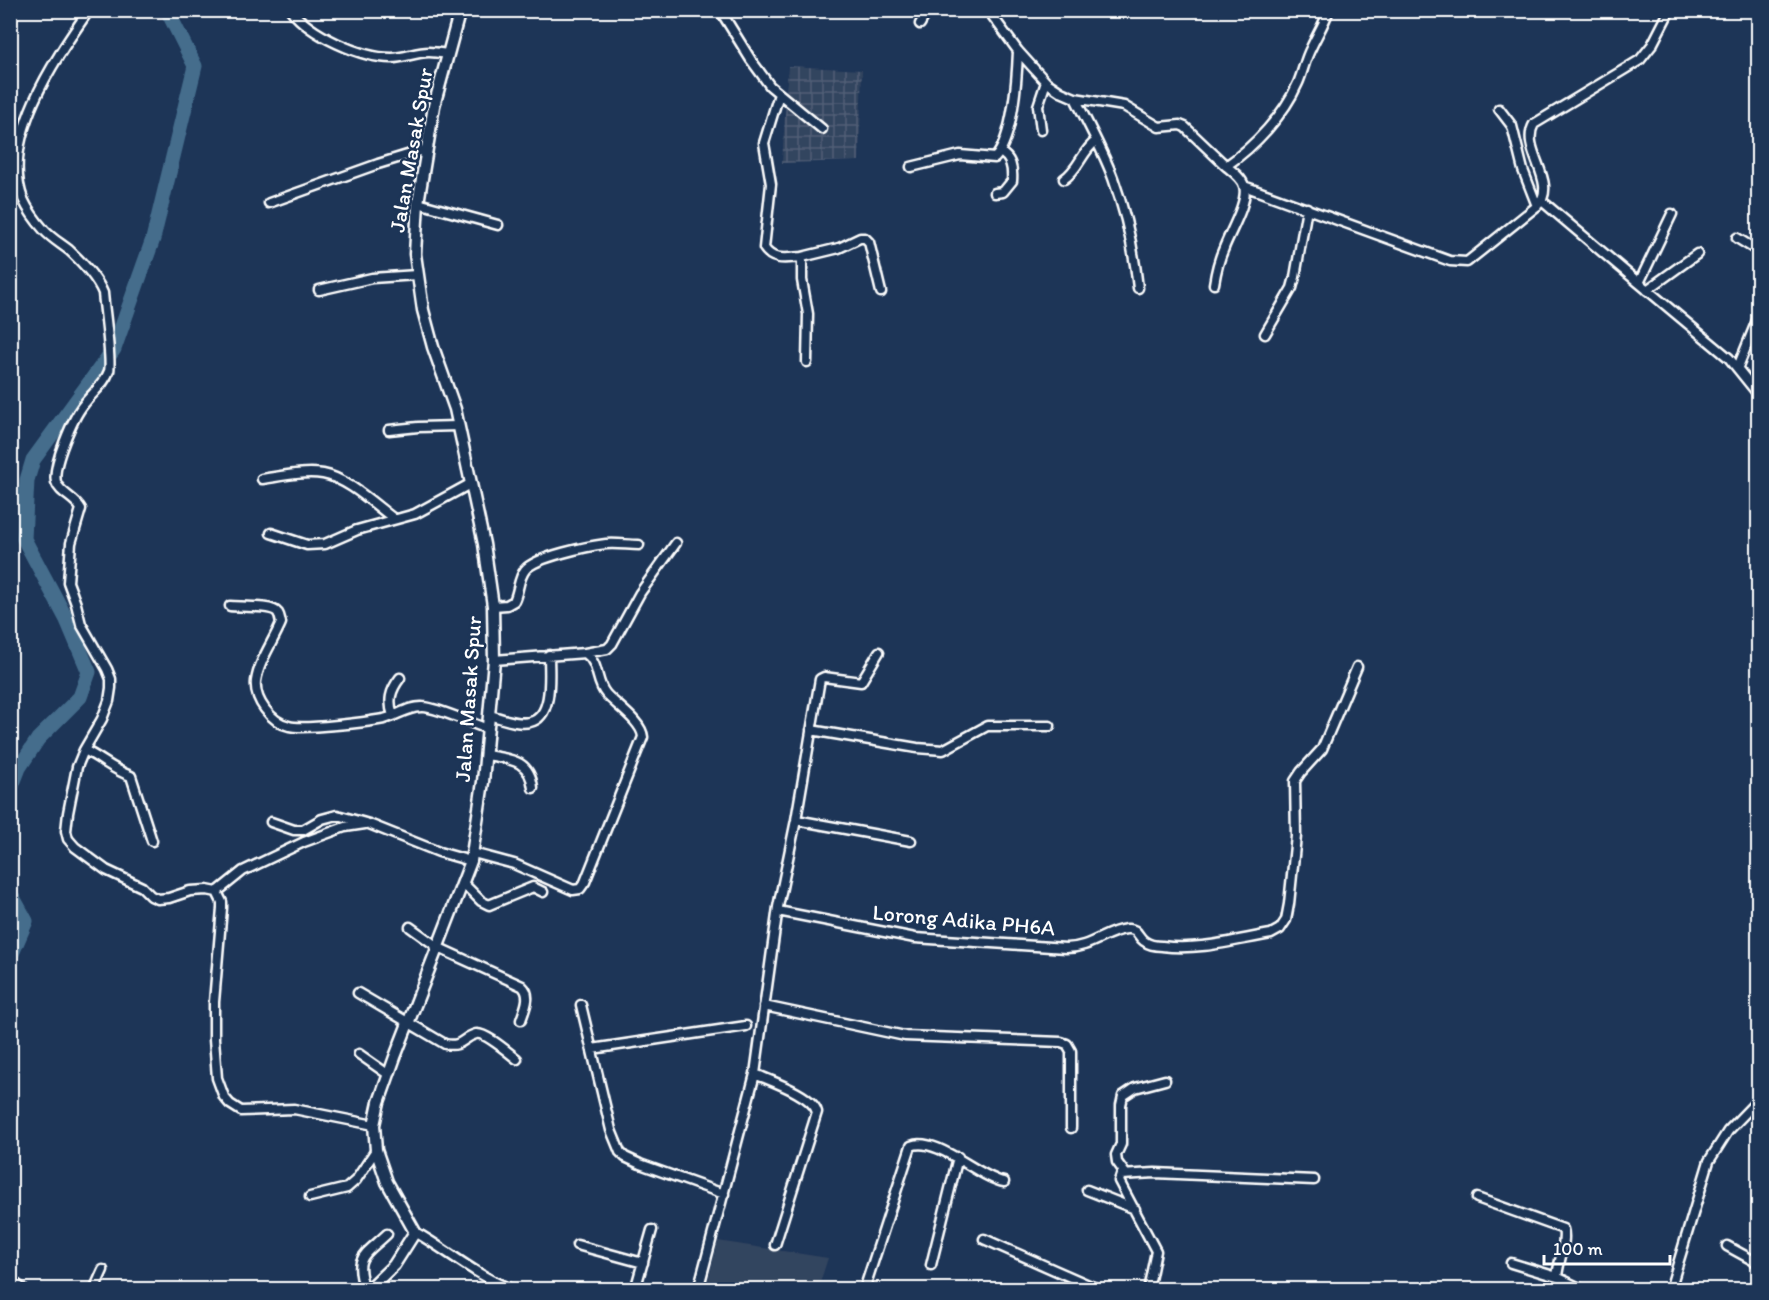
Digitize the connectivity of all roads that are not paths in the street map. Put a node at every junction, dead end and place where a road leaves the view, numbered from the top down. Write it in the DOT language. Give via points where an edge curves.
graph roads {
  1 [pos="89,10"];
  2 [pos="291,10"];
  3 [pos="459,10"];
  4 [pos="720,10"];
  5 [pos="928,10"];
  6 [pos="988,10"];
  7 [pos="1329,10"];
  8 [pos="1670,10"];
  9 [pos="920,24"];
  10 [pos="1018,51"];
  11 [pos="448,54"];
  12 [pos="1046,82"];
  13 [pos="779,94"];
  14 [pos="1075,98"];
  15 [pos="1499,109"];
  16 [pos="822,129"];
  17 [pos="1041,130"];
  18 [pos="1096,141"];
  19 [pos="427,149"];
  20 [pos="1000,152"];
  21 [pos="1226,166"];
  22 [pos="912,167"];
  23 [pos="1064,179"];
  24 [pos="1244,186"];
  25 [pos="995,194"];
  26 [pos="269,203"];
  27 [pos="418,203"];
  28 [pos="1540,203"];
  29 [pos="1307,208"];
  30 [pos="1672,214"];
  31 [pos="498,225"];
  32 [pos="1737,238"];
  33 [pos="1758,251"];
  34 [pos="1697,254"];
  35 [pos="802,257"];
  36 [pos="417,275"];
  37 [pos="1214,284"];
  38 [pos="1639,284"];
  39 [pos="1138,288"];
  40 [pos="319,290"];
  41 [pos="1647,290"];
  42 [pos="881,292"];
  43 [pos="1758,318"];
  44 [pos="1265,334"];
  45 [pos="807,362"];
  46 [pos="1738,368"];
  47 [pos="1758,394"];
  48 [pos="458,426"];
  49 [pos="389,430"];
  50 [pos="262,479"];
  51 [pos="470,483"];
  52 [pos="394,519"];
  53 [pos="271,533"];
  54 [pos="676,543"];
  55 [pos="639,545"];
  56 [pos="230,606"];
  57 [pos="493,606"];
  58 [pos="879,652"];
  59 [pos="585,653"];
  60 [pos="549,655"];
  61 [pos="494,660"];
  62 [pos="1357,667"];
  63 [pos="400,678"];
  64 [pos="489,715"];
  65 [pos="393,716"];
  66 [pos="1050,726"];
  67 [pos="488,729"];
  68 [pos="811,730"];
  69 [pos="84,750"];
  70 [pos="486,754"];
  71 [pos="533,788"];
  72 [pos="796,820"];
  73 [pos="271,822"];
  74 [pos="369,824"];
  75 [pos="152,841"];
  76 [pos="911,841"];
  77 [pos="472,857"];
  78 [pos="463,883"];
  79 [pos="218,892"];
  80 [pos="543,892"];
  81 [pos="777,911"];
  82 [pos="410,927"];
  83 [pos="439,948"];
  84 [pos="358,993"];
  85 [pos="581,1005"];
  86 [pos="764,1006"];
  87 [pos="521,1020"];
  88 [pos="408,1023"];
  89 [pos="746,1026"];
  90 [pos="592,1049"];
  91 [pos="359,1054"];
  92 [pos="517,1059"];
  93 [pos="755,1074"];
  94 [pos="388,1075"];
  95 [pos="1165,1080"];
  96 [pos="1758,1100"];
  97 [pos="374,1125"];
  98 [pos="1071,1128"];
  99 [pos="375,1150"];
  100 [pos="958,1157"];
  101 [pos="1125,1173"];
  102 [pos="1314,1180"];
  103 [pos="1004,1182"];
  104 [pos="1087,1190"];
  105 [pos="724,1194"];
  106 [pos="310,1197"];
  107 [pos="1477,1198"];
  108 [pos="1135,1209"];
  109 [pos="652,1230"];
  110 [pos="415,1232"];
  111 [pos="387,1234"];
  112 [pos="984,1239"];
  113 [pos="577,1245"];
  114 [pos="775,1245"];
  115 [pos="1727,1246"];
  116 [pos="643,1263"];
  117 [pos="1511,1263"];
  118 [pos="1758,1263"];
  119 [pos="931,1265"];
  120 [pos="103,1270"];
  121 [pos="1557,1277"];
  122 [pos="10,1279"];
  123 [pos="1149,1288"];
  124 [pos="24,1290"];
  125 [pos="94,1290"];
  126 [pos="366,1290"];
  127 [pos="514,1290"];
  128 [pos="635,1290"];
  129 [pos="698,1290"];
  130 [pos="864,1290"];
  131 [pos="1100,1290"];
  132 [pos="1161,1290"];
  133 [pos="1584,1290"];
  134 [pos="1670,1290"];
  1 -- 69 [label="street" via="35,96 19,143 17,171 23,199 35,219 99,283 103,293 110,369 76,416 56,473 59,487 81,508 71,543 68,582 81,624 111,679 109,701"];
  2 -- 11 [label="street" via="322,36 368,55 383,58 425,52"];
  3 -- 11 [label="street, Jalan Masak Spur"];
  4 -- 13 [label="street" via="751,60"];
  5 -- 9 [label="street"];
  6 -- 10 [label="street"];
  7 -- 21 [label="street" via="1287,101 1258,138"];
  8 -- 28 [label="street" via="1640,60 1534,124 1530,134 1544,188"];
  10 -- 12 [label="street"];
  10 -- 20 [label="street" via="1015,100"];
  11 -- 19 [label="street, Jalan Masak Spur"];
  12 -- 14 [label="street"];
  12 -- 17 [label="street" via="1038,106"];
  13 -- 16 [label="street"];
  13 -- 35 [label="street" via="764,143 771,184 764,248 777,259"];
  14 -- 18 [label="street"];
  14 -- 21 [label="street" via="1124,106 1159,127 1185,127"];
  15 -- 28 [label="street" via="1512,126 1522,170"];
  18 -- 23 [label="street"];
  18 -- 39 [label="street" via="1113,177 1126,221"];
  19 -- 26 [label="street"];
  19 -- 27 [label="street, Jalan Masak Spur"];
  20 -- 22 [label="street" via="991,159 960,155"];
  20 -- 25 [label="street" via="1011,164 1012,181 1003,192"];
  21 -- 24 [label="street"];
  24 -- 29 [label="street"];
  24 -- 37 [label="street" via="1243,201 1224,246"];
  27 -- 31 [label="street"];
  27 -- 36 [label="street, Jalan Masak Spur"];
  28 -- 29 [label="street" via="1462,263"];
  28 -- 38 [label="street"];
  29 -- 44 [label="street" via="1292,288"];
  30 -- 38 [label="street"];
  32 -- 33 [label="street"];
  34 -- 41 [label="street"];
  35 -- 42 [label="street" via="865,238"];
  35 -- 45 [label="street" via="808,314"];
  36 -- 40 [label="street" via="372,278"];
  36 -- 48 [label="street, Jalan Masak Spur" via="428,329"];
  38 -- 41 [label="street"];
  41 -- 46 [label="street"];
  43 -- 46 [label="street"];
  46 -- 47 [label="street"];
  48 -- 49 [label="street"];
  48 -- 51 [label="street, Jalan Masak Spur"];
  50 -- 52 [label="street" via="309,473 335,477"];
  51 -- 52 [label="street" via="419,512"];
  51 -- 57 [label="street, Jalan Masak Spur"];
  52 -- 53 [label="street" via="314,546"];
  54 -- 59 [label="street" via="640,594 612,644"];
  55 -- 57 [label="street" via="608,544 536,562 523,574 514,601"];
  56 -- 65 [label="street" via="270,608 280,615 281,622 258,671 256,684 262,704 281,724 298,727"];
  57 -- 61 [label="street, Jalan Masak Spur"];
  58 -- 68 [label="street" via="861,682 824,676 820,679"];
  59 -- 60 [label="street"];
  59 -- 77 [label="street" via="595,663 600,686 640,728 643,737 582,887 573,890 514,864"];
  60 -- 61 [label="street"];
  60 -- 64 [label="street" via="549,693 539,719 519,723"];
  61 -- 64 [label="street, Jalan Masak Spur"];
  62 -- 81 [label="street, Lorong Adika PH6A" via="1322,749 1295,781 1294,865 1286,920 1271,934 1179,948 1148,943 1130,929 1076,948 915,938"];
  63 -- 65 [label="street" via="391,692"];
  64 -- 67 [label="street, Jalan Masak Spur"];
  65 -- 67 [label="street" via="428,707"];
  66 -- 68 [label="street" via="987,726 943,750"];
  67 -- 70 [label="street, Jalan Masak Spur"];
  68 -- 72 [label="street"];
  69 -- 75 [label="street" via="131,776"];
  69 -- 79 [label="street" via="68,813 66,831 71,844 106,870 158,899 190,891"];
  70 -- 71 [label="street" via="522,764"];
  70 -- 77 [label="street, Jalan Masak Spur"];
  72 -- 76 [label="street"];
  72 -- 81 [label="street"];
  73 -- 74 [label="street" via="303,830 337,815"];
  74 -- 77 [label="street" via="439,852"];
  74 -- 79 [label="street" via="345,827 304,842 243,871"];
  77 -- 78 [label="street, Jalan Masak Spur"];
  78 -- 80 [label="street" via="489,905 533,887"];
  78 -- 83 [label="street, Jalan Masak Spur"];
  79 -- 97 [label="street" via="222,902 214,1040 224,1097 241,1110 294,1109"];
  81 -- 86 [label="street"];
  82 -- 83 [label="street"];
  83 -- 87 [label="street" via="526,988 528,997"];
  83 -- 88 [label="street, Jalan Masak Spur"];
  84 -- 88 [label="street"];
  85 -- 90 [label="street"];
  86 -- 93 [label="street"];
  86 -- 98 [label="street" via="905,1036 1067,1044 1071,1051"];
  88 -- 92 [label="street" via="451,1046 476,1034 484,1035"];
  88 -- 94 [label="street, Jalan Masak Spur"];
  89 -- 90 [label="street"];
  90 -- 105 [label="street" via="620,1152 640,1164"];
  91 -- 94 [label="street"];
  93 -- 105 [label="street"];
  93 -- 114 [label="street" via="807,1098 817,1112"];
  94 -- 97 [label="street, Jalan Masak Spur"];
  95 -- 101 [label="street" via="1135,1088 1123,1096 1116,1155"];
  96 -- 134 [label="street" via="1728,1131 1709,1161"];
  97 -- 99 [label="street, Jalan Masak Spur"];
  99 -- 106 [label="street" via="347,1188"];
  99 -- 110 [label="street, Jalan Masak Spur" via="387,1182"];
  100 -- 103 [label="street" via="994,1180"];
  100 -- 119 [label="street"];
  100 -- 130 [label="street" via="920,1144 909,1150"];
  101 -- 102 [label="street"];
  101 -- 108 [label="street" via="1119,1181"];
  104 -- 108 [label="street"];
  105 -- 129 [label="street"];
  107 -- 121 [label="street" via="1563,1229"];
  108 -- 123 [label="street" via="1156,1251"];
  109 -- 116 [label="street"];
  110 -- 126 [label="street" via="394,1265"];
  110 -- 127 [label="street" via="481,1275"];
  111 -- 126 [label="street" via="360,1262"];
  112 -- 131 [label="street"];
  113 -- 116 [label="street"];
  115 -- 118 [label="street"];
  116 -- 128 [label="street"];
  117 -- 121 [label="street"];
  120 -- 125 [label="street"];
  121 -- 133 [label="street"];
  122 -- 124 [label="street"];
  123 -- 132 [label="street"];
}
